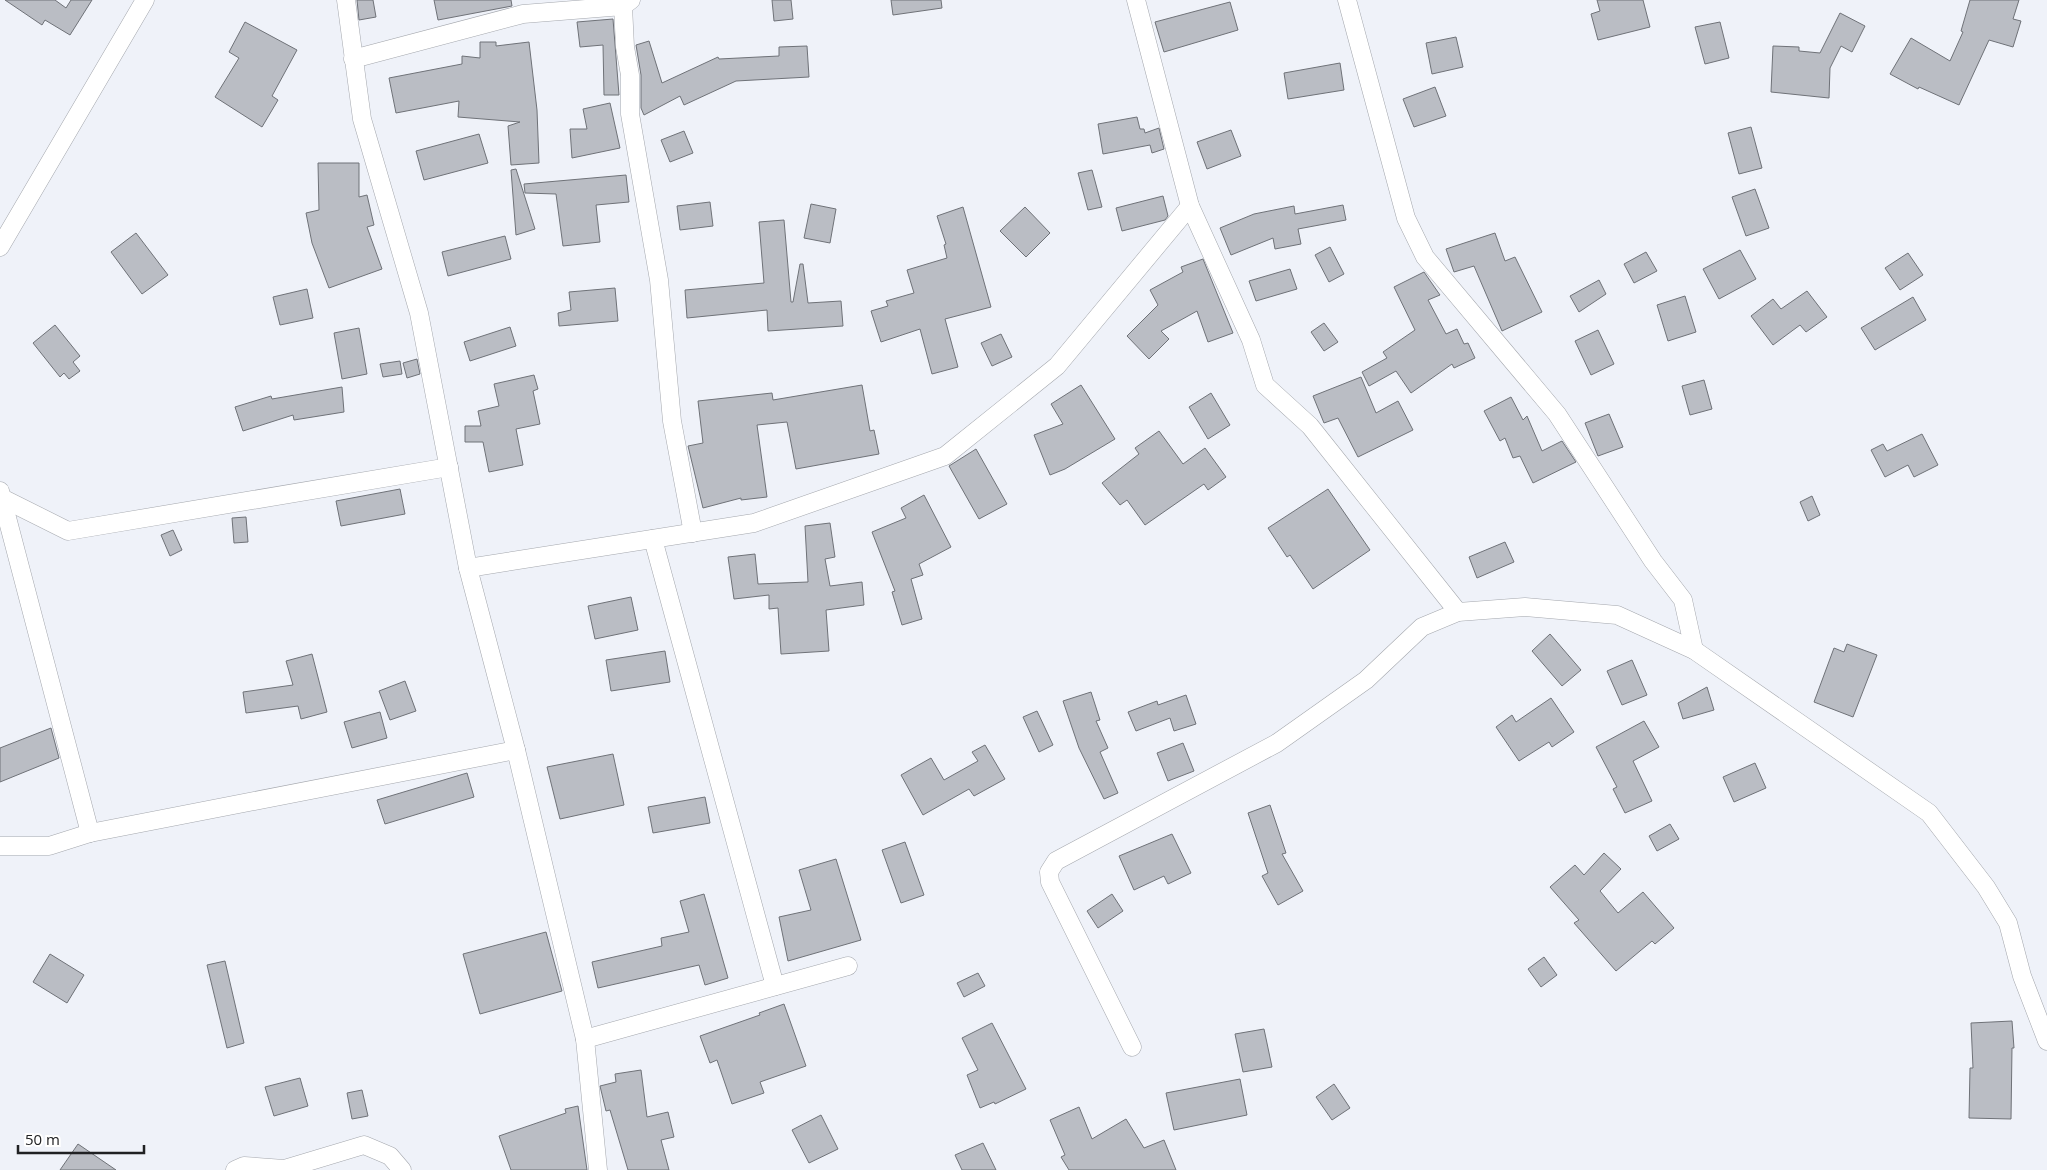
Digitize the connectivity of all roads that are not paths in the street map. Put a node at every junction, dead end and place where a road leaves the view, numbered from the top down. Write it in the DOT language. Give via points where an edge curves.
graph roads {
  1 [pos="145,0"];
  2 [pos="346,0"];
  3 [pos="1136,0"];
  4 [pos="1347,0"];
  5 [pos="627,3"];
  6 [pos="353,59"];
  7 [pos="1190,206"];
  8 [pos="0,247"];
  9 [pos="449,466"];
  10 [pos="1,494"];
  11 [pos="693,532"];
  12 [pos="653,539"];
  13 [pos="468,568"];
  14 [pos="1458,612"];
  15 [pos="1694,650"];
  16 [pos="516,750"];
  17 [pos="90,834"];
  18 [pos="0,846"];
  19 [pos="848,966"];
  20 [pos="775,986"];
  21 [pos="585,1039"];
  22 [pos="2047,1041"];
  23 [pos="1132,1047"];
  24 [pos="234,1170"];
  25 [pos="402,1170"];
  26 [pos="598,1170"];
  1 -- 8 [label="street"];
  2 -- 6 [label="street"];
  3 -- 7 [label="street"];
  4 -- 15 [label="street" via="1406,218 1425,256 1557,414 1653,561 1683,600"];
  5 -- 6 [label="street" via="523,14"];
  5 -- 11 [label="street" via="625,47 630,75 630,114 659,280 672,421"];
  6 -- 9 [label="street" via="362,119 419,313"];
  7 -- 11 [label="street" via="1057,366 945,456 754,523"];
  7 -- 14 [label="street" via="1250,340 1264,385 1310,426"];
  9 -- 10 [label="street" via="68,531"];
  9 -- 13 [label="street"];
  10 -- 17 [label="street"];
  11 -- 12 [label="street"];
  12 -- 13 [label="street"];
  12 -- 20 [label="street"];
  13 -- 16 [label="street"];
  14 -- 15 [label="street" via="1525,607 1617,615"];
  14 -- 23 [label="street" via="1422,627 1366,680 1276,743 1056,861 1049,872 1050,882"];
  15 -- 22 [label="street" via="1929,813 1986,887 2008,923 2022,976"];
  16 -- 17 [label="street"];
  16 -- 21 [label="street"];
  17 -- 18 [label="street" via="49,846"];
  19 -- 20 [label="street"];
  20 -- 21 [label="street"];
  21 -- 26 [label="street"];
  24 -- 25 [label="street" via="244,1166 284,1169 364,1145 390,1156"];
}
